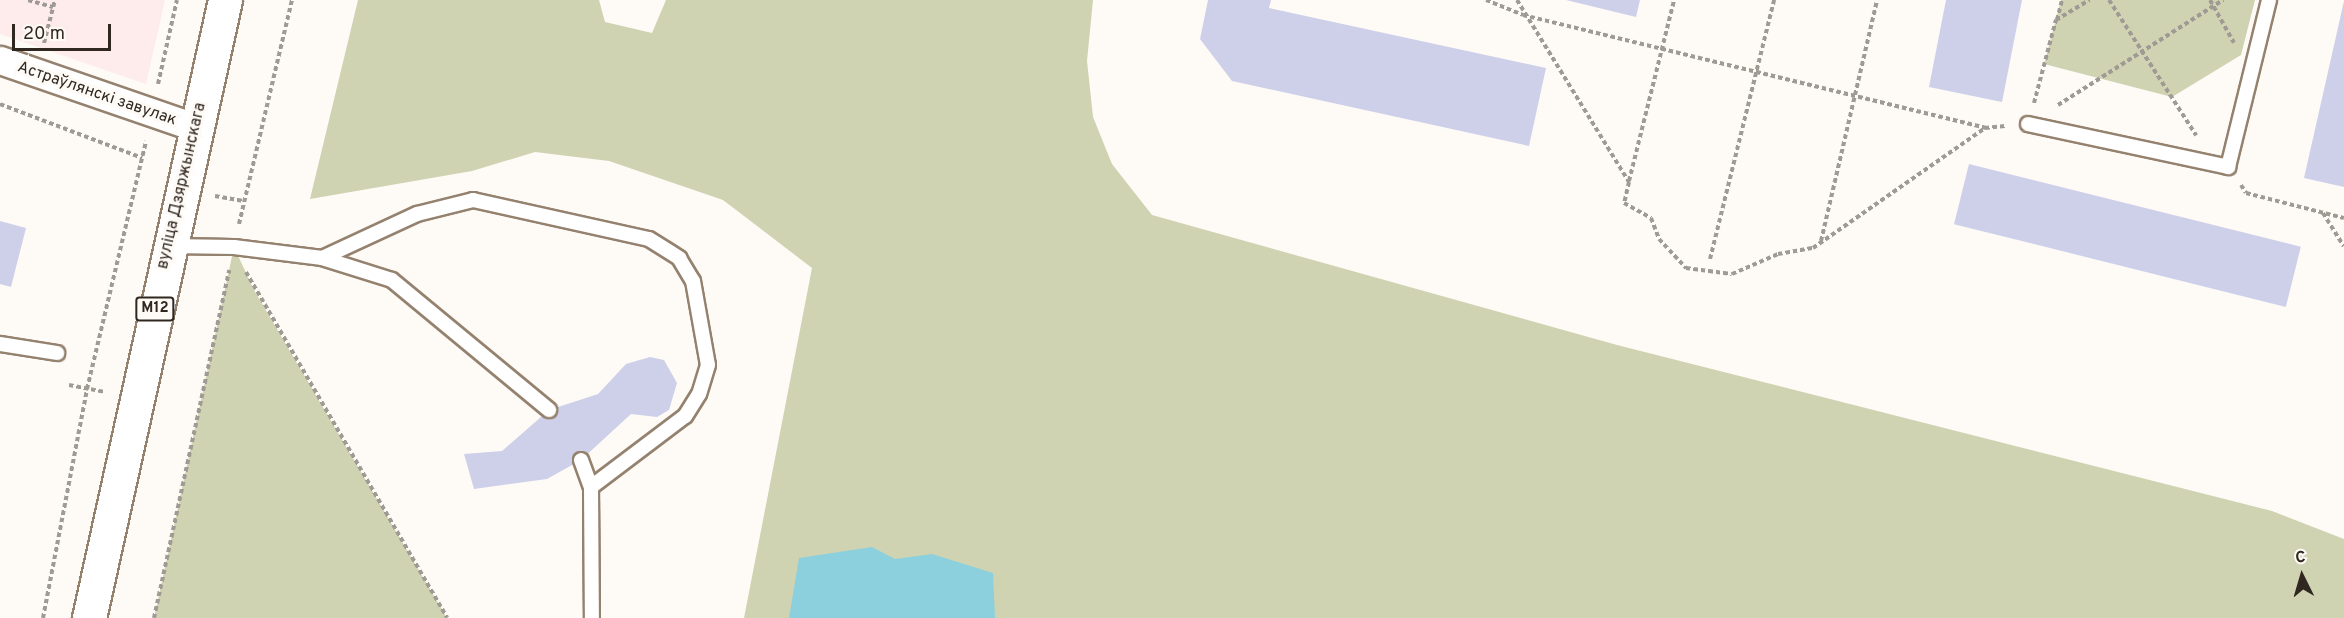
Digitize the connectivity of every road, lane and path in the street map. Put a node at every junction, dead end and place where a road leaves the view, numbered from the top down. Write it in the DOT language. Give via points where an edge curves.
graph roads {
  1 [pos="28,0"];
  2 [pos="55,0"];
  3 [pos="177,0"];
  4 [pos="225,0"];
  5 [pos="292,0"];
  6 [pos="1486,0"];
  7 [pos="1517,0"];
  8 [pos="1674,0"];
  9 [pos="1774,0"];
  10 [pos="1877,0"];
  11 [pos="2062,0"];
  12 [pos="2089,0"];
  13 [pos="2109,0"];
  14 [pos="2210,0"];
  15 [pos="2223,0"];
  16 [pos="2269,0"];
  17 [pos="2213,6"];
  18 [pos="53,7"];
  19 [pos="1523,15"];
  20 [pos="2056,20"];
  21 [pos="1663,48"];
  22 [pos="2142,51"];
  23 [pos="0,60"];
  24 [pos="1757,71"];
  25 [pos="36,73"];
  26 [pos="2251,73"];
  27 [pos="1856,95"];
  28 [pos="0,104"];
  29 [pos="152,113"];
  30 [pos="2028,124"];
  31 [pos="195,127"];
  32 [pos="1985,128"];
  33 [pos="142,158"];
  34 [pos="2221,165"];
  35 [pos="1629,182"];
  36 [pos="2323,213"];
  37 [pos="2344,218"];
  38 [pos="1820,242"];
  39 [pos="168,246"];
  40 [pos="2344,246"];
  41 [pos="234,247"];
  42 [pos="322,258"];
  43 [pos="1710,259"];
  44 [pos="0,344"];
  45 [pos="57,353"];
  46 [pos="549,410"];
  47 [pos="581,460"];
  48 [pos="591,487"];
  49 [pos="43,618"];
  50 [pos="89,618"];
  51 [pos="154,618"];
  52 [pos="447,618"];
  53 [pos="592,618"];
  1 -- 18 [label="path"];
  2 -- 18 [label="path"];
  3 -- 29 [label="path"];
  4 -- 31 [label="main road, вуліца Дзяржынскага / М12"];
  5 -- 41 [label="path"];
  6 -- 19 [label="path"];
  7 -- 19 [label="path"];
  8 -- 21 [label="path"];
  9 -- 24 [label="path"];
  10 -- 27 [label="path"];
  11 -- 20 [label="path"];
  12 -- 20 [label="path"];
  13 -- 22 [label="path"];
  14 -- 17 [label="path"];
  15 -- 17 [label="path"];
  16 -- 26 [label="lane"];
  17 -- 22 [label="path"];
  17 -- 26 [label="path"];
  18 -- 25 [label="path"];
  19 -- 21 [label="path"];
  19 -- 35 [label="path"];
  20 -- 30 [label="path"];
  21 -- 24 [label="path"];
  21 -- 35 [label="path"];
  22 -- 30 [label="path"];
  22 -- 34 [label="path"];
  23 -- 25 [label="street, Астраўлянскі завулак"];
  24 -- 27 [label="path"];
  24 -- 43 [label="path"];
  25 -- 29 [label="street, Астраўлянскі завулак"];
  26 -- 34 [label="lane"];
  27 -- 32 [label="path"];
  27 -- 38 [label="path"];
  28 -- 33 [label="path"];
  29 -- 31 [label="street, Астраўлянскі завулак"];
  29 -- 33 [label="path"];
  30 -- 32 [label="path"];
  30 -- 34 [label="lane"];
  31 -- 39 [label="main road, вуліца Дзяржынскага / М12"];
  32 -- 38 [label="path"];
  33 -- 49 [label="path" via="87,389"];
  34 -- 36 [label="path" via="2247,193"];
  35 -- 38 [label="path" via="1623,203 1651,218 1659,239 1686,268 1732,274"];
  36 -- 37 [label="path"];
  36 -- 40 [label="path"];
  39 -- 41 [label="lane"];
  39 -- 50 [label="main road, вуліца Дзяржынскага / М12"];
  41 -- 42 [label="lane"];
  41 -- 51 [label="path"];
  41 -- 52 [label="path"];
  42 -- 46 [label="lane" via="392,280"];
  42 -- 48 [label="lane" via="417,214 472,200 649,239 679,258 693,281 708,365 699,394 685,416"];
  44 -- 45 [label="lane"];
  47 -- 48 [label="lane"];
  48 -- 53 [label="lane"];
}
